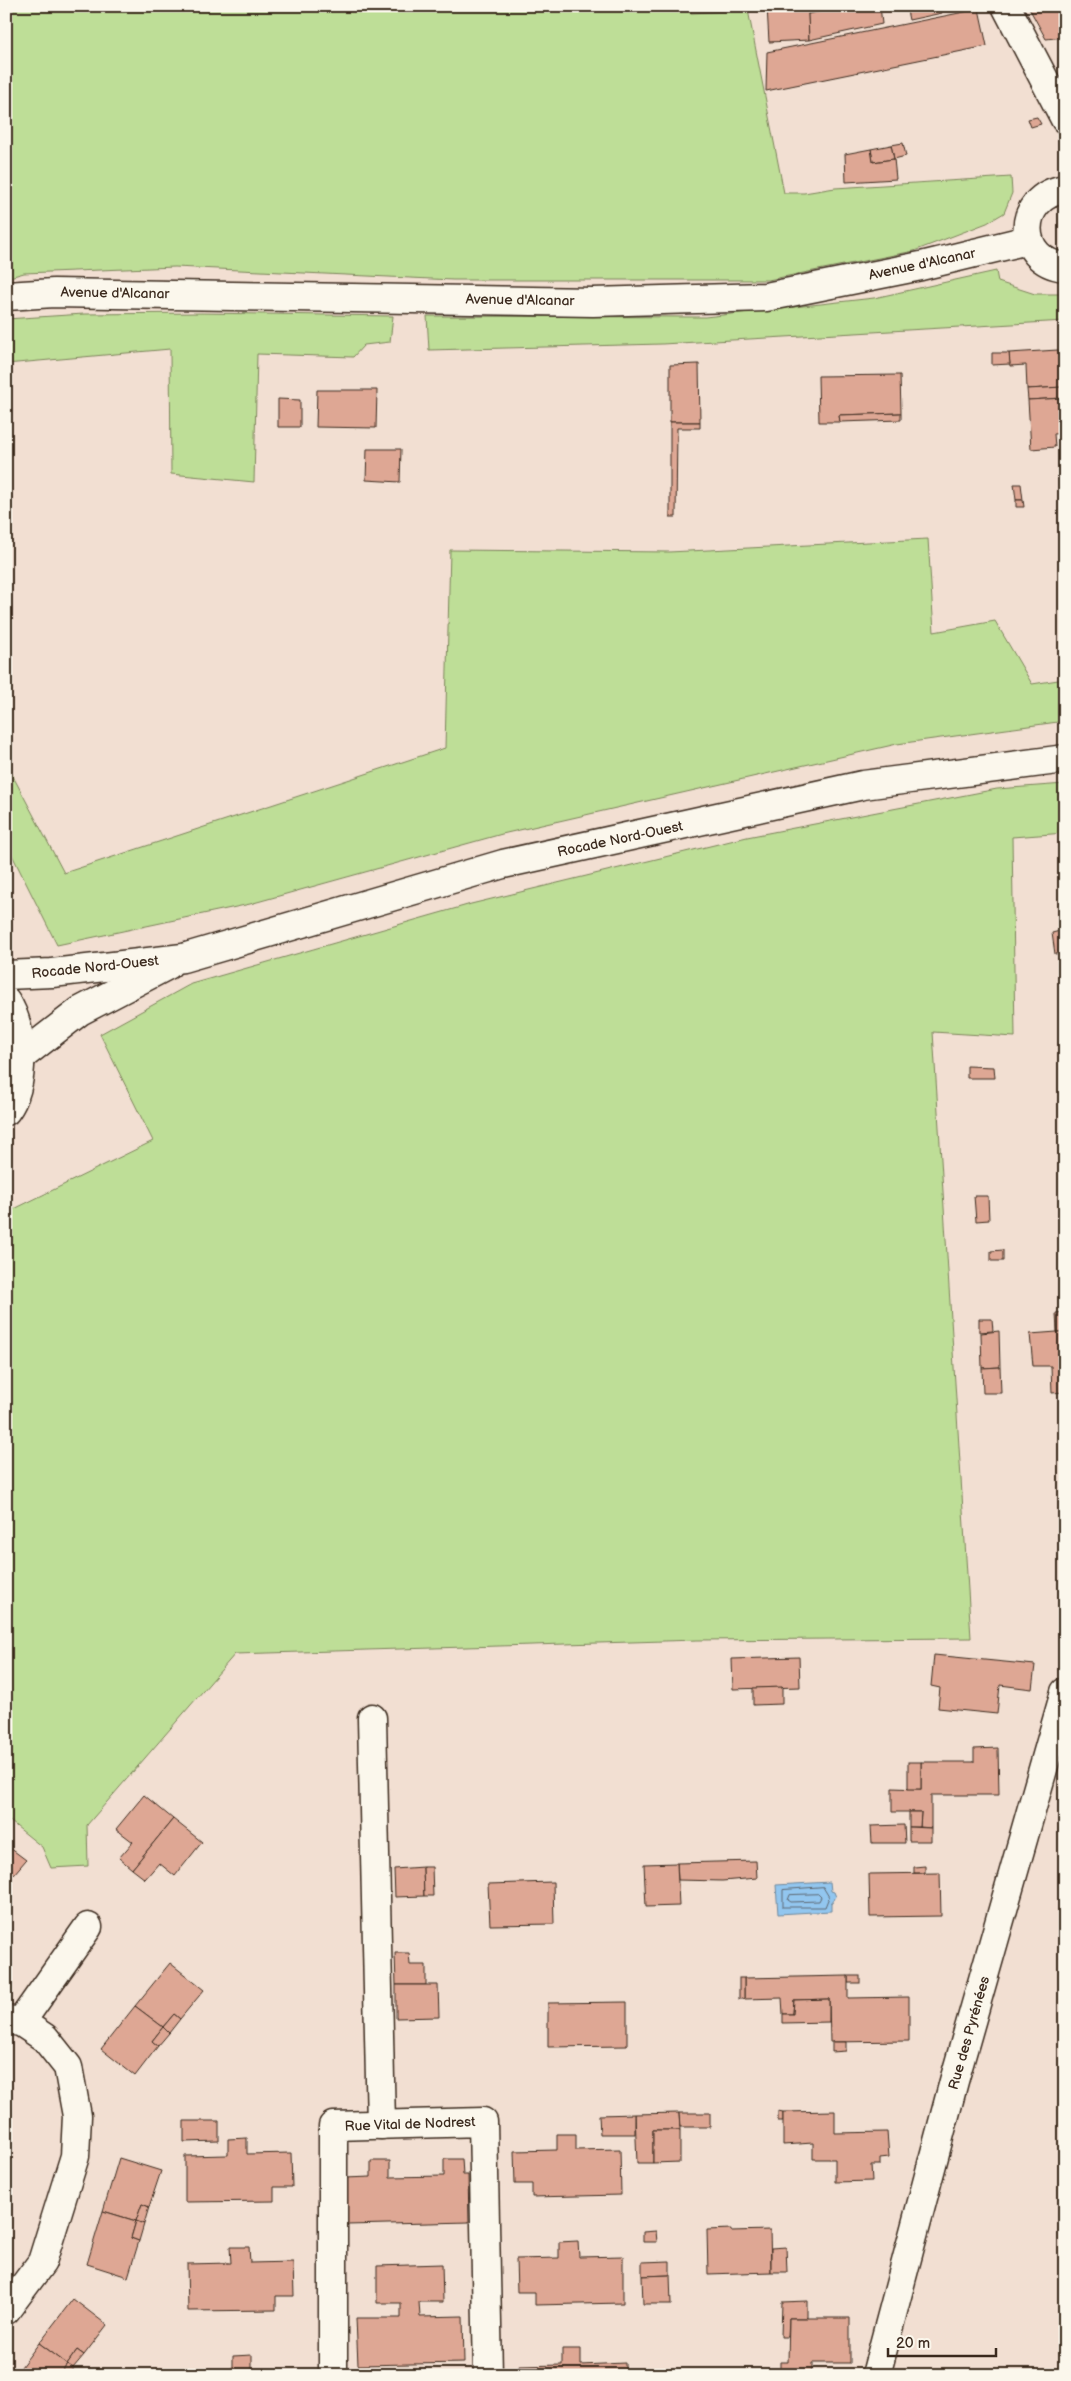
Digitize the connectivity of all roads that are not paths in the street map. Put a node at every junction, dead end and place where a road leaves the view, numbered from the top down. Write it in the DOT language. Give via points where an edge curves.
graph roads {
  1 [pos="1006,6"];
  2 [pos="1065,119"];
  3 [pos="1064,188"];
  4 [pos="1028,240"];
  5 [pos="1065,267"];
  6 [pos="6,296"];
  7 [pos="1065,759"];
  8 [pos="183,958"];
  9 [pos="6,976"];
  10 [pos="6,1001"];
  11 [pos="22,1056"];
  12 [pos="6,1111"];
  13 [pos="1065,1692"];
  14 [pos="372,1718"];
  15 [pos="88,1927"];
  16 [pos="14,2021"];
  17 [pos="381,2125"];
  18 [pos="6,2310"];
  19 [pos="333,2375"];
  20 [pos="488,2375"];
  21 [pos="876,2375"];
  1 -- 2 [label="main road"];
  3 -- 4 [label="main road" via="1052,191 1034,206 1027,228"];
  4 -- 5 [label="main road" via="1044,260"];
  4 -- 6 [label="main road, Avenue d'Alcanar" via="921,266 766,297 593,302 54,292"];
  7 -- 8 [label="main road, Rocade Nord-Ouest" via="863,785 503,864"];
  8 -- 9 [label="main road, Rocade Nord-Ouest"];
  8 -- 11 [label="main road, Rocade Nord-Ouest" via="80,1012"];
  10 -- 11 [label="main road" via="14,1013"];
  11 -- 12 [label="main road" via="12,1103"];
  13 -- 21 [label="main road, Rue des Pyrénées" via="952,2088"];
  14 -- 17 [label="main road"];
  15 -- 16 [label="main road"];
  16 -- 18 [label="main road" via="45,2038 68,2067 78,2116 76,2156 42,2262"];
  17 -- 19 [label="main road, Rue Vital de Nodrest" via="333,2126"];
  17 -- 20 [label="main road, Rue Vital de Nodrest" via="483,2122"];
}
